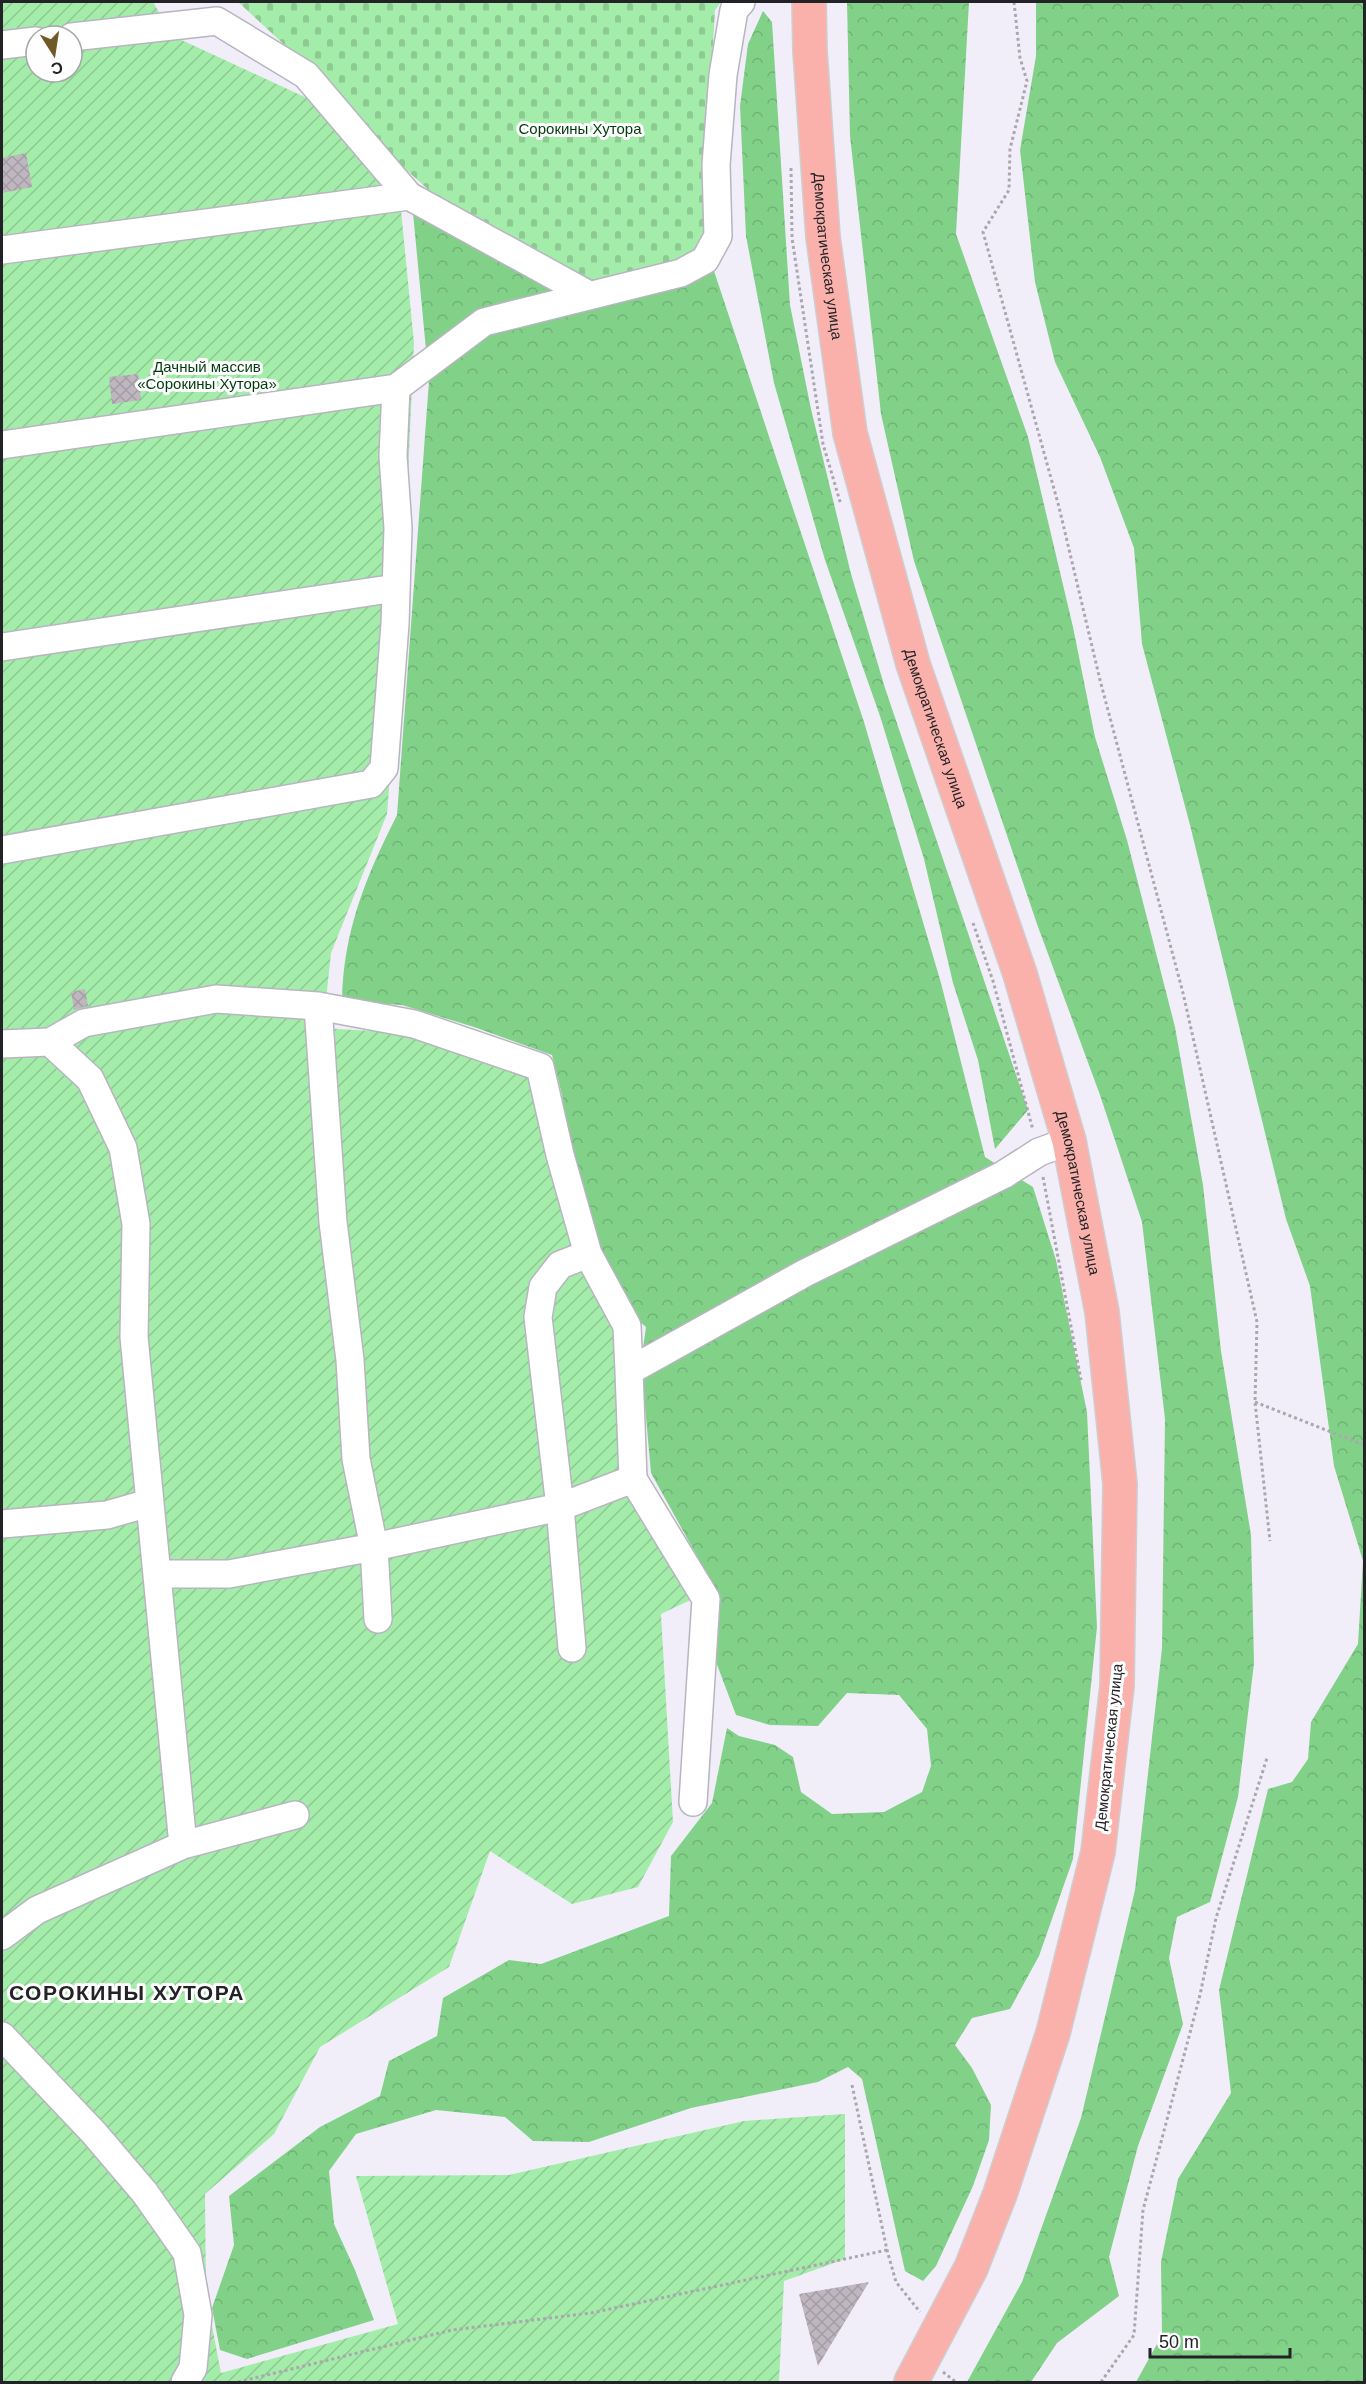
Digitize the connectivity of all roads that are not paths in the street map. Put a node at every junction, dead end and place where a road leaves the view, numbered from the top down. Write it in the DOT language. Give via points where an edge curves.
graph roads {
  1 [pos="741,2"];
  2 [pos="809,2"];
  3 [pos="84,36"];
  4 [pos="24,42"];
  5 [pos="2,45"];
  6 [pos="410,196"];
  7 [pos="2,250"];
  8 [pos="589,295"];
  9 [pos="396,388"];
  10 [pos="2,445"];
  11 [pos="396,588"];
  12 [pos="2,647"];
  13 [pos="2,850"];
  14 [pos="318,1006"];
  15 [pos="50,1042"];
  16 [pos="2,1044"];
  17 [pos="1068,1140"];
  18 [pos="588,1254"];
  19 [pos="629,1371"];
  20 [pos="633,1479"];
  21 [pos="149,1503"];
  22 [pos="560,1507"];
  23 [pos="2,1524"];
  24 [pos="374,1547"];
  25 [pos="158,1574"];
  26 [pos="378,1619"];
  27 [pos="572,1648"];
  28 [pos="693,1802"];
  29 [pos="295,1815"];
  30 [pos="183,1845"];
  31 [pos="2,1936"];
  32 [pos="2,2036"];
  33 [pos="185,2382"];
  34 [pos="911,2382"];
  1 -- 8 [label="street" via="734,10 723,75 716,165 718,236 705,260 681,273"];
  2 -- 17 [label="main road, Демократическая улица" via="823,237 850,434 913,664 1020,974"];
  3 -- 6 [label="street" via="217,21 306,75"];
  4 -- 5 [label="street"];
  6 -- 7 [label="street"];
  6 -- 8 [label="street"];
  8 -- 9 [label="street" via="484,322"];
  9 -- 10 [label="street"];
  9 -- 11 [label="street"];
  11 -- 12 [label="street"];
  11 -- 13 [label="street" via="384,768 371,784"];
  14 -- 15 [label="street" via="216,999 84,1023"];
  14 -- 18 [label="street" via="414,1024 540,1067"];
  14 -- 24 [label="street" via="333,1222 350,1360 356,1459"];
  15 -- 16 [label="street"];
  15 -- 21 [label="street" via="90,1079 123,1148 136,1224 134,1337"];
  17 -- 19 [label="street" via="804,1273"];
  17 -- 34 [label="main road, Демократическая улица" via="1102,1312 1120,1484 1117,1686 1098,1852 1053,2033 1000,2194 971,2268"];
  18 -- 19 [label="street" via="627,1326"];
  18 -- 22 [label="street" via="560,1265 543,1287 538,1317"];
  19 -- 20 [label="street"];
  20 -- 22 [label="street"];
  20 -- 28 [label="street" via="706,1599"];
  21 -- 23 [label="street" via="107,1515"];
  21 -- 25 [label="street"];
  22 -- 24 [label="street"];
  22 -- 27 [label="street"];
  24 -- 25 [label="street" via="229,1574"];
  24 -- 26 [label="street"];
  25 -- 30 [label="street"];
  29 -- 30 [label="street"];
  30 -- 31 [label="street" via="37,1910"];
  32 -- 33 [label="street" via="94,2133 145,2193 187,2253 198,2315 193,2368"];
}
